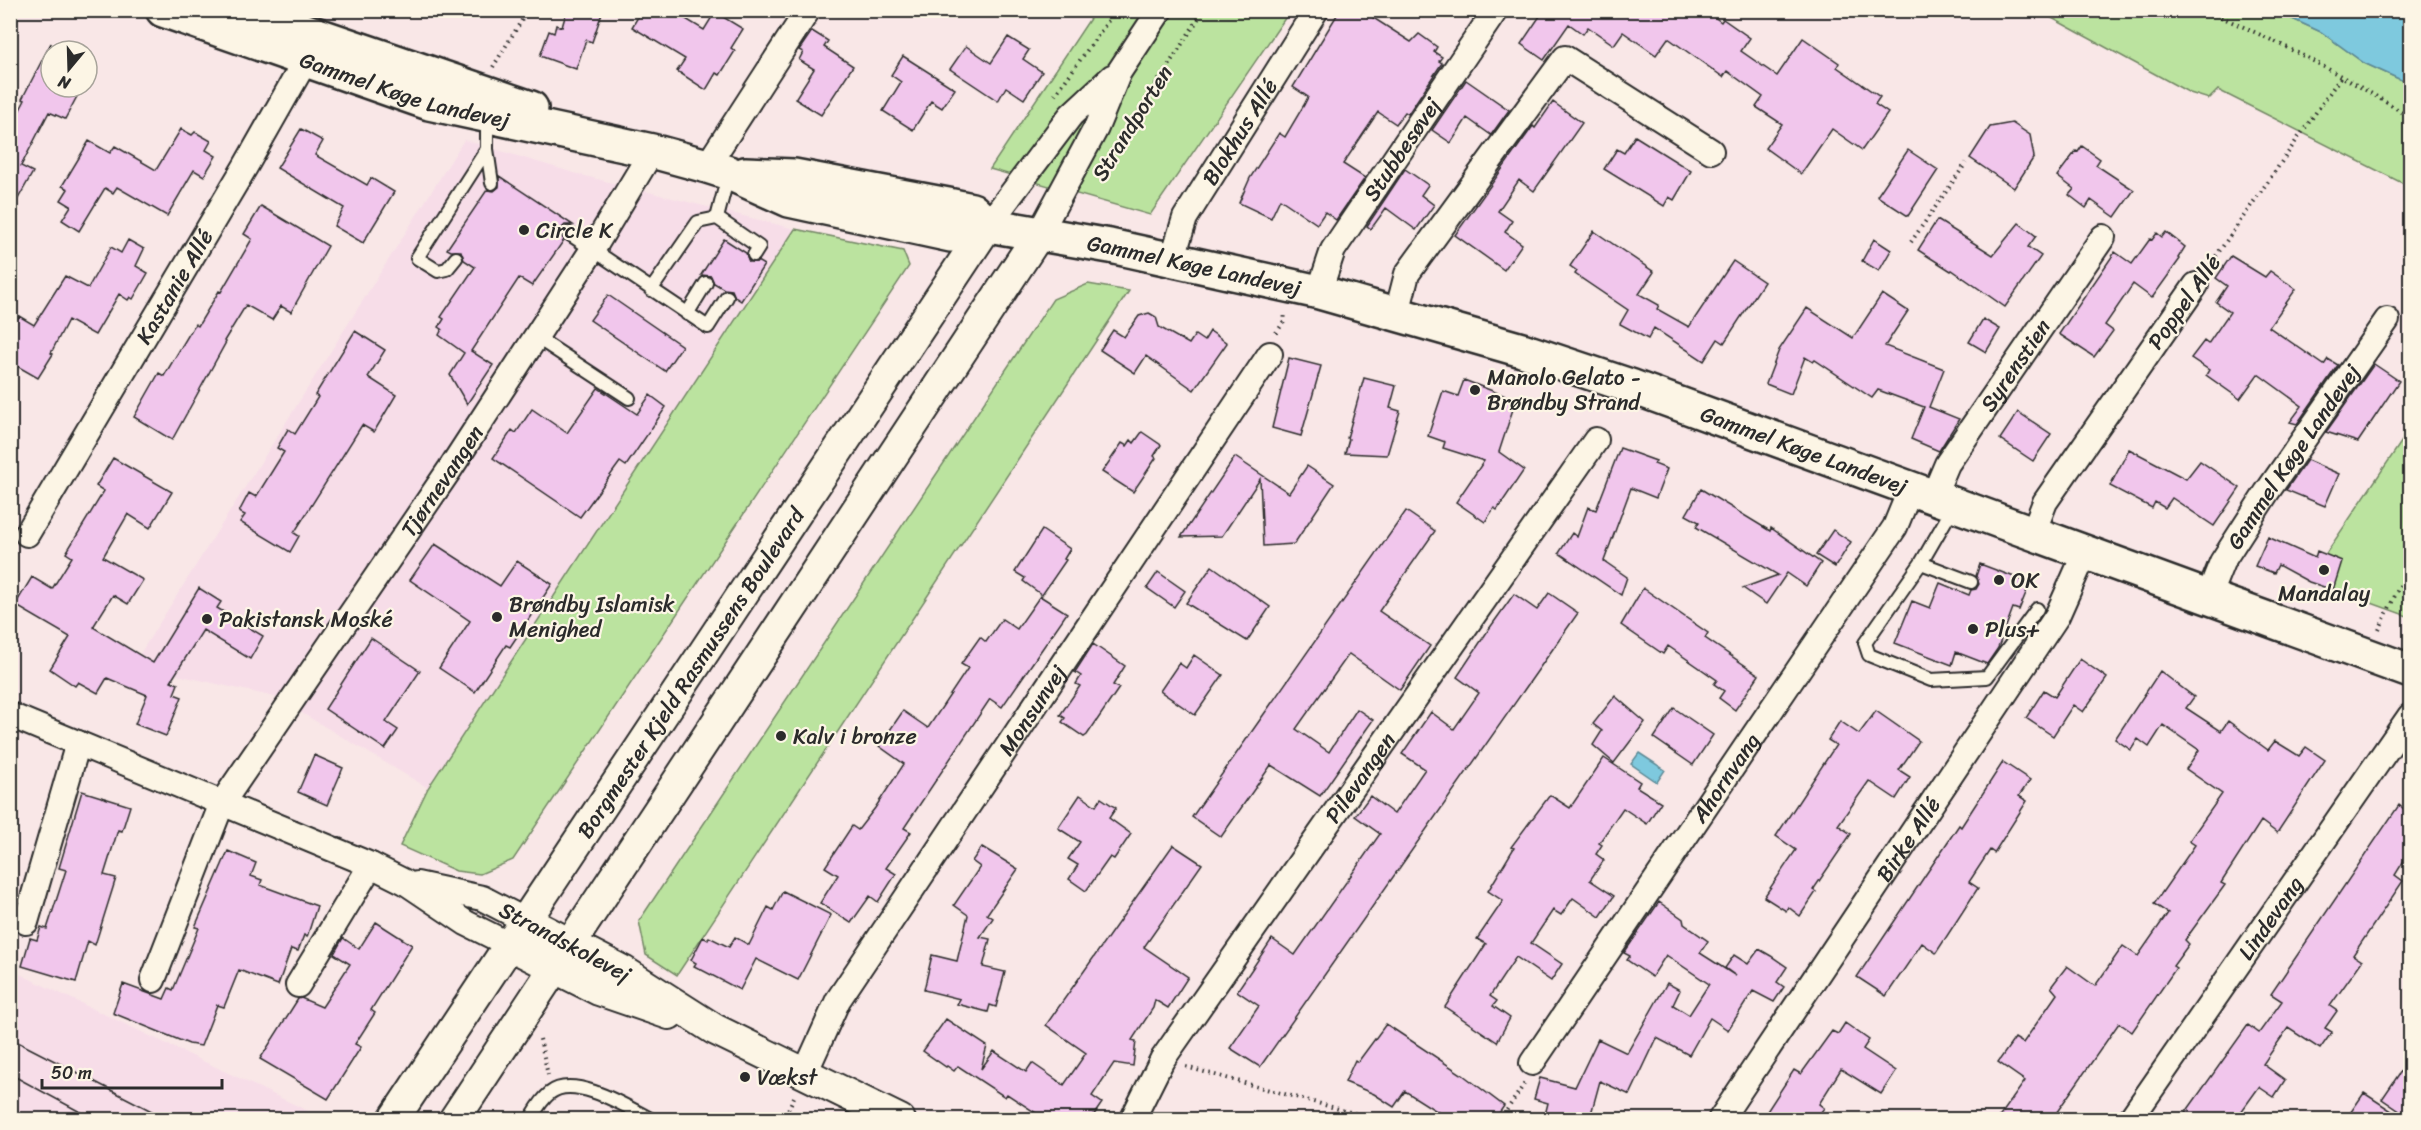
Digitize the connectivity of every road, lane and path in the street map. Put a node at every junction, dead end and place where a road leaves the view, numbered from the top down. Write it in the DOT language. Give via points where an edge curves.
graph roads {
  1 [pos="163,10"];
  2 [pos="245,10"];
  3 [pos="528,10"];
  4 [pos="808,10"];
  5 [pos="1160,10"];
  6 [pos="1204,10"];
  7 [pos="1316,10"];
  8 [pos="1493,10"];
  9 [pos="2204,10"];
  10 [pos="312,49"];
  11 [pos="1119,72"];
  12 [pos="2342,75"];
  13 [pos="483,102"];
  14 [pos="2410,117"];
  15 [pos="487,149"];
  16 [pos="1711,150"];
  17 [pos="652,151"];
  18 [pos="1966,163"];
  19 [pos="1105,164"];
  20 [pos="718,170"];
  21 [pos="492,183"];
  22 [pos="717,218"];
  23 [pos="988,225"];
  24 [pos="568,233"];
  25 [pos="1040,234"];
  26 [pos="2103,237"];
  27 [pos="1911,242"];
  28 [pos="593,249"];
  29 [pos="754,255"];
  30 [pos="456,258"];
  31 [pos="1172,260"];
  32 [pos="706,283"];
  33 [pos="2196,285"];
  34 [pos="1304,289"];
  35 [pos="651,290"];
  36 [pos="727,297"];
  37 [pos="1397,313"];
  38 [pos="687,314"];
  39 [pos="2387,320"];
  40 [pos="536,337"];
  41 [pos="1270,354"];
  42 [pos="629,398"];
  43 [pos="1596,440"];
  44 [pos="1933,496"];
  45 [pos="2033,533"];
  46 [pos="27,534"];
  47 [pos="2085,553"];
  48 [pos="1921,563"];
  49 [pos="2410,571"];
  50 [pos="1971,582"];
  51 [pos="2208,597"];
  52 [pos="2024,604"];
  53 [pos="2047,613"];
  54 [pos="2369,656"];
  55 [pos="2410,671"];
  56 [pos="10,715"];
  57 [pos="2410,716"];
  58 [pos="78,742"];
  59 [pos="222,803"];
  60 [pos="371,865"];
  61 [pos="26,922"];
  62 [pos="518,933"];
  63 [pos="563,956"];
  64 [pos="153,981"];
  65 [pos="298,985"];
  66 [pos="540,1039"];
  67 [pos="1162,1060"];
  68 [pos="1532,1063"];
  69 [pos="805,1073"];
  70 [pos="552,1091"];
  71 [pos="885,1116"];
  72 [pos="393,1119"];
  73 [pos="454,1119"];
  74 [pos="530,1119"];
  75 [pos="652,1119"];
  76 [pos="1132,1119"];
  77 [pos="1379,1119"];
  78 [pos="1500,1119"];
  79 [pos="1720,1119"];
  80 [pos="2130,1119"];
  1 -- 10 [label="main road, Gammel Køge Landevej"];
  2 -- 10 [label="main road, Gammel Køge Landevej"];
  3 -- 13 [label="path"];
  4 -- 20 [label="street"];
  5 -- 11 [label="street, Strandporten"];
  6 -- 19 [label="path, Strandporten"];
  7 -- 31 [label="street, Blokhus Allé" via="1185,218"];
  8 -- 34 [label="street, Stubbesøvej"];
  9 -- 12 [label="path"];
  10 -- 13 [label="main road, Gammel Køge Landevej"];
  10 -- 46 [label="street, Kastanie Allé"];
  11 -- 23 [label="street, Strandporten" via="1071,115"];
  11 -- 25 [label="street, Strandporten" via="1096,128"];
  12 -- 14 [label="path"];
  12 -- 33 [label="path, Poppel Allé"];
  13 -- 15 [label="lane"];
  13 -- 17 [label="main road, Gammel Køge Landevej"];
  15 -- 21 [label="lane"];
  15 -- 30 [label="lane" via="417,258 438,271 447,269"];
  16 -- 37 [label="street" via="1565,58 1407,274"];
  17 -- 20 [label="main road, Gammel Køge Landevej"];
  17 -- 28 [label="street, Tjørnevangen"];
  18 -- 27 [label="path"];
  20 -- 22 [label="lane"];
  20 -- 23 [label="main road, Gammel Køge Landevej" via="794,176 948,205 972,210"];
  22 -- 29 [label="lane" via="735,237 759,247"];
  22 -- 35 [label="lane" via="698,222"];
  23 -- 25 [label="main road, Gammel Køge Landevej"];
  23 -- 62 [label="street, Borgmester Kjeld Rasmussens Boulevard"];
  24 -- 28 [label="lane"];
  25 -- 31 [label="main road, Gammel Køge Landevej"];
  25 -- 63 [label="street, Borgmester Kjeld Rasmussens Boulevard"];
  26 -- 44 [label="street, Syrenstien" via="1947,464"];
  28 -- 35 [label="lane"];
  28 -- 40 [label="street, Tjørnevangen"];
  31 -- 34 [label="main road, Gammel Køge Landevej"];
  32 -- 38 [label="lane"];
  33 -- 45 [label="street, Poppel Allé" via="2044,502"];
  34 -- 37 [label="main road, Gammel Køge Landevej"];
  34 -- 41 [label="path" via="1272,339 1283,346 1278,355"];
  35 -- 38 [label="lane"];
  36 -- 38 [label="lane" via="708,327"];
  37 -- 44 [label="main road, Gammel Køge Landevej" via="1633,387"];
  39 -- 51 [label="street, Gammel Køge Landevej" via="2267,492 2222,562"];
  40 -- 42 [label="lane"];
  40 -- 59 [label="street, Tjørnevangen"];
  41 -- 69 [label="street, Monsunvej" via="838,1000"];
  43 -- 67 [label="street, Pilevangen"];
  44 -- 45 [label="main road, Gammel Køge Landevej"];
  44 -- 48 [label="lane"];
  44 -- 68 [label="street, Ahornvang" via="1895,527"];
  45 -- 47 [label="main road, Gammel Køge Landevej"];
  47 -- 51 [label="main road, Gammel Køge Landevej"];
  47 -- 53 [label="street, Birke Allé"];
  48 -- 50 [label="lane"];
  48 -- 53 [label="lane" via="1865,643 1869,655 1932,680 1987,677"];
  49 -- 54 [label="path"];
  51 -- 54 [label="main road, Gammel Køge Landevej"];
  52 -- 53 [label="lane"];
  53 -- 79 [label="street, Birke Allé"];
  54 -- 55 [label="main road, Gammel Køge Landevej"];
  56 -- 58 [label="street, Strandskolevej"];
  57 -- 80 [label="street, Lindevang"];
  58 -- 59 [label="street, Strandskolevej"];
  58 -- 61 [label="street"];
  59 -- 60 [label="street, Strandskolevej"];
  59 -- 64 [label="street"];
  60 -- 62 [label="street, Strandskolevej" via="405,882 482,898"];
  60 -- 65 [label="street"];
  62 -- 63 [label="street, Strandskolevej"];
  62 -- 72 [label="street, Borgmester Kjeld Rasmussens Boulevard"];
  63 -- 69 [label="street, Strandskolevej" via="622,970 714,1029"];
  63 -- 73 [label="street, Borgmester Kjeld Rasmussens Boulevard"];
  66 -- 70 [label="path"];
  67 -- 76 [label="street, Pilevangen"];
  67 -- 77 [label="path"];
  68 -- 78 [label="path" via="1528,1078"];
  69 -- 71 [label="street, Strandskolevej"];
  70 -- 74 [label="lane"];
  70 -- 75 [label="lane" via="588,1089"];
}
